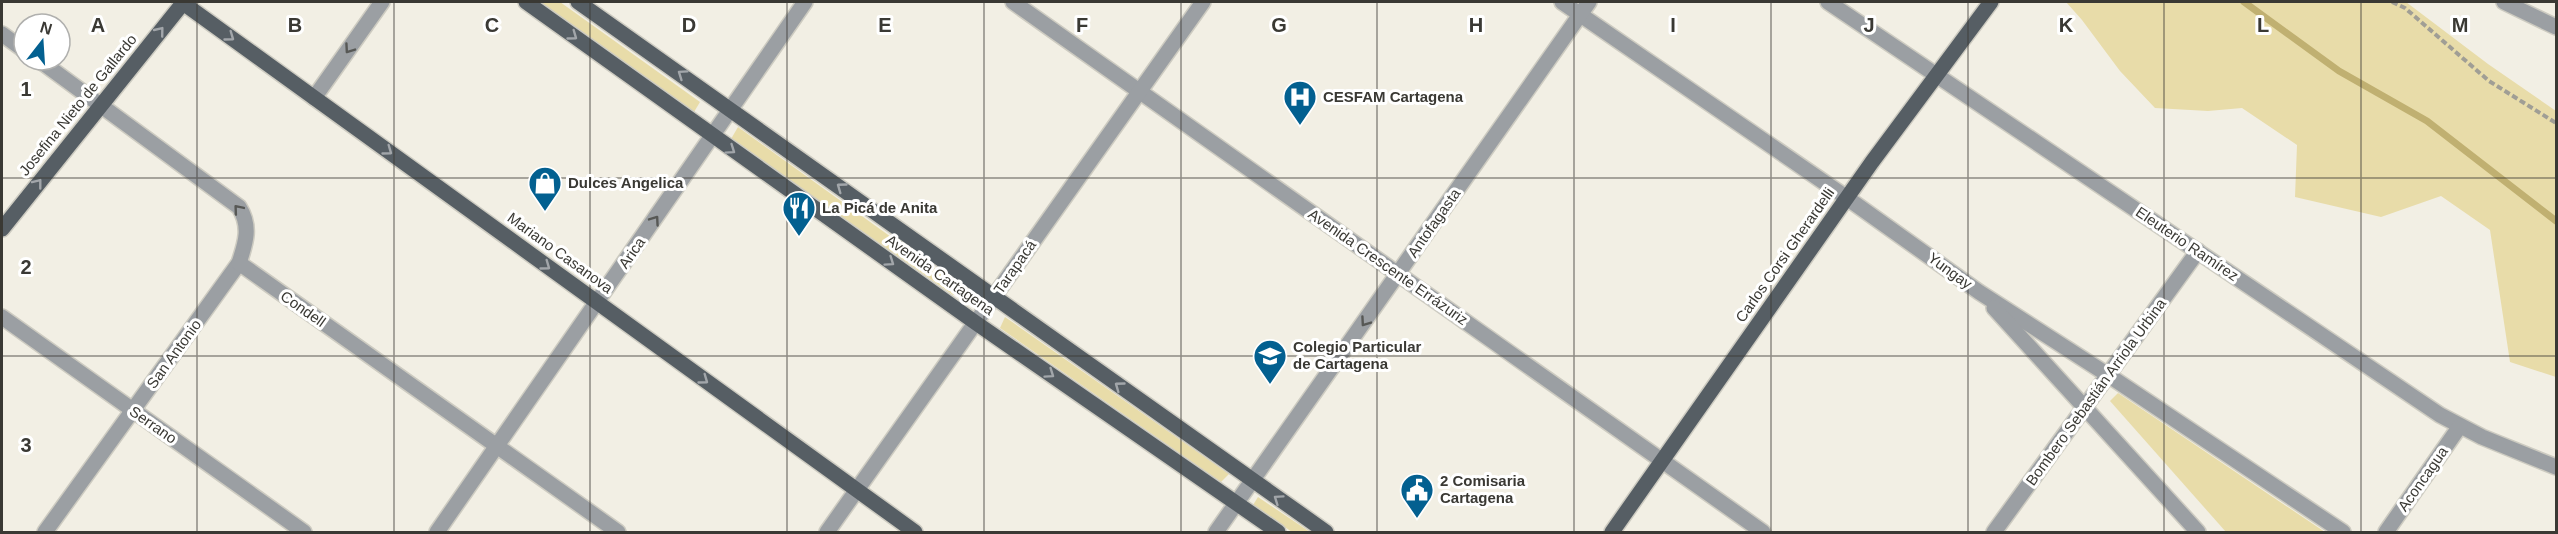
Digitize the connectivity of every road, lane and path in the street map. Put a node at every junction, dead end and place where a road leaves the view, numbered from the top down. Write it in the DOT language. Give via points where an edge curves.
graph roads {
  1 [pos="382,2"];
  2 [pos="526,2"];
  3 [pos="578,2"];
  4 [pos="805,2"];
  5 [pos="1013,2"];
  6 [pos="1203,2"];
  7 [pos="1562,2"];
  8 [pos="1828,2"];
  9 [pos="1991,2"];
  10 [pos="2392,2"];
  11 [pos="2504,2"];
  12 [pos="183,3"];
  13 [pos="1584,7"];
  14 [pos="2556,27"];
  15 [pos="56,72"];
  16 [pos="1937,74"];
  17 [pos="1140,91"];
  18 [pos="314,98"];
  19 [pos="100,104"];
  20 [pos="732,109"];
  21 [pos="2556,123"];
  22 [pos="713,137"];
  23 [pos="1847,198"];
  24 [pos="2,230"];
  25 [pos="2198,252"];
  26 [pos="239,263"];
  27 [pos="1399,274"];
  28 [pos="1979,292"];
  29 [pos="994,297"];
  30 [pos="597,303"];
  31 [pos="2,317"];
  32 [pos="976,323"];
  33 [pos="2108,375"];
  34 [pos="2085,406"];
  35 [pos="133,411"];
  36 [pos="2460,426"];
  37 [pos="497,447"];
  38 [pos="1662,461"];
  39 [pos="2556,466"];
  40 [pos="1252,482"];
  41 [pos="857,491"];
  42 [pos="1237,503"];
  43 [pos="45,532"];
  44 [pos="304,532"];
  45 [pos="437,532"];
  46 [pos="618,532"];
  47 [pos="827,532"];
  48 [pos="915,532"];
  49 [pos="1216,532"];
  50 [pos="1278,532"];
  51 [pos="1326,532"];
  52 [pos="1612,532"];
  53 [pos="1763,532"];
  54 [pos="1994,532"];
  55 [pos="2198,532"];
  56 [pos="2343,532"];
  57 [pos="2386,532"];
  1 -- 18 [label="street, one-way"];
  2 -- 22 [label="main road, Avenida Cartagena, one-way"];
  20 -- 3 [label="main road, Avenida Cartagena, one-way"];
  4 -- 20 [label="street, Arica"];
  5 -- 17 [label="street, Avenida Crescente Errázuriz"];
  6 -- 17 [label="street, Tarapacá"];
  7 -- 13 [label="street, Yungay"];
  8 -- 16 [label="street, Eleuterio Ramírez"];
  9 -- 16 [label="main road, Carlos Corsi Gherardelli"];
  10 -- 21 [label="path" via="2405,8 2489,81"];
  11 -- 14 [label="street"];
  12 -- 18 [label="main road, Mariano Casanova, one-way"];
  19 -- 12 [label="main road, Josefina Nieto de Gallardo, one-way"];
  13 -- 23 [label="street, Yungay"];
  13 -- 27 [label="street, Antofagasta"];
  15 -- 19 [label="street"];
  16 -- 23 [label="main road, Carlos Corsi Gherardelli"];
  16 -- 25 [label="street, Eleuterio Ramírez"];
  17 -- 27 [label="street, Avenida Crescente Errázuriz"];
  17 -- 29 [label="street, Tarapacá"];
  18 -- 30 [label="main road, Mariano Casanova, one-way"];
  24 -- 19 [label="main road, Josefina Nieto de Gallardo, one-way"];
  26 -- 19 [label="street, one-way" via="247,227 239,207"];
  20 -- 22 [label="street, Arica"];
  29 -- 20 [label="main road, Avenida Cartagena, one-way"];
  30 -- 22 [label="street, Arica, one-way"];
  22 -- 32 [label="main road, Avenida Cartagena, one-way"];
  23 -- 28 [label="street, Yungay"];
  23 -- 38 [label="main road, Carlos Corsi Gherardelli"];
  25 -- 33 [label="street, Bombero Sebastián Arriola Urbina"];
  25 -- 36 [label="street, Eleuterio Ramírez"];
  26 -- 35 [label="street, San Antonio"];
  26 -- 37 [label="street, Condell"];
  27 -- 38 [label="street, Avenida Crescente Errázuriz"];
  27 -- 40 [label="street, Antofagasta, one-way"];
  28 -- 33 [label="street, Yungay"];
  28 -- 34 [label="street"];
  29 -- 32 [label="street, Tarapacá"];
  40 -- 29 [label="main road, Avenida Cartagena, one-way"];
  30 -- 37 [label="street, Arica"];
  30 -- 41 [label="main road, Mariano Casanova, one-way"];
  31 -- 35 [label="street, Serrano"];
  32 -- 41 [label="street, Tarapacá"];
  32 -- 42 [label="main road, Avenida Cartagena, one-way"];
  33 -- 34 [label="street, Bombero Sebastián Arriola Urbina"];
  33 -- 56 [label="street, Yungay"];
  34 -- 54 [label="street, Bombero Sebastián Arriola Urbina"];
  34 -- 55 [label="street"];
  35 -- 43 [label="street, San Antonio"];
  35 -- 44 [label="street, Serrano"];
  36 -- 39 [label="street, Eleuterio Ramírez"];
  36 -- 57 [label="street, Aconcagua"];
  37 -- 45 [label="street, Arica"];
  37 -- 46 [label="street, Condell"];
  38 -- 52 [label="main road, Carlos Corsi Gherardelli"];
  38 -- 53 [label="street, Avenida Crescente Errázuriz"];
  40 -- 42 [label="street, Antofagasta"];
  51 -- 40 [label="main road, Avenida Cartagena, one-way"];
  41 -- 47 [label="street, Tarapacá"];
  41 -- 48 [label="main road, Mariano Casanova"];
  42 -- 49 [label="street, Antofagasta"];
  42 -- 50 [label="main road, Avenida Cartagena"];
}
